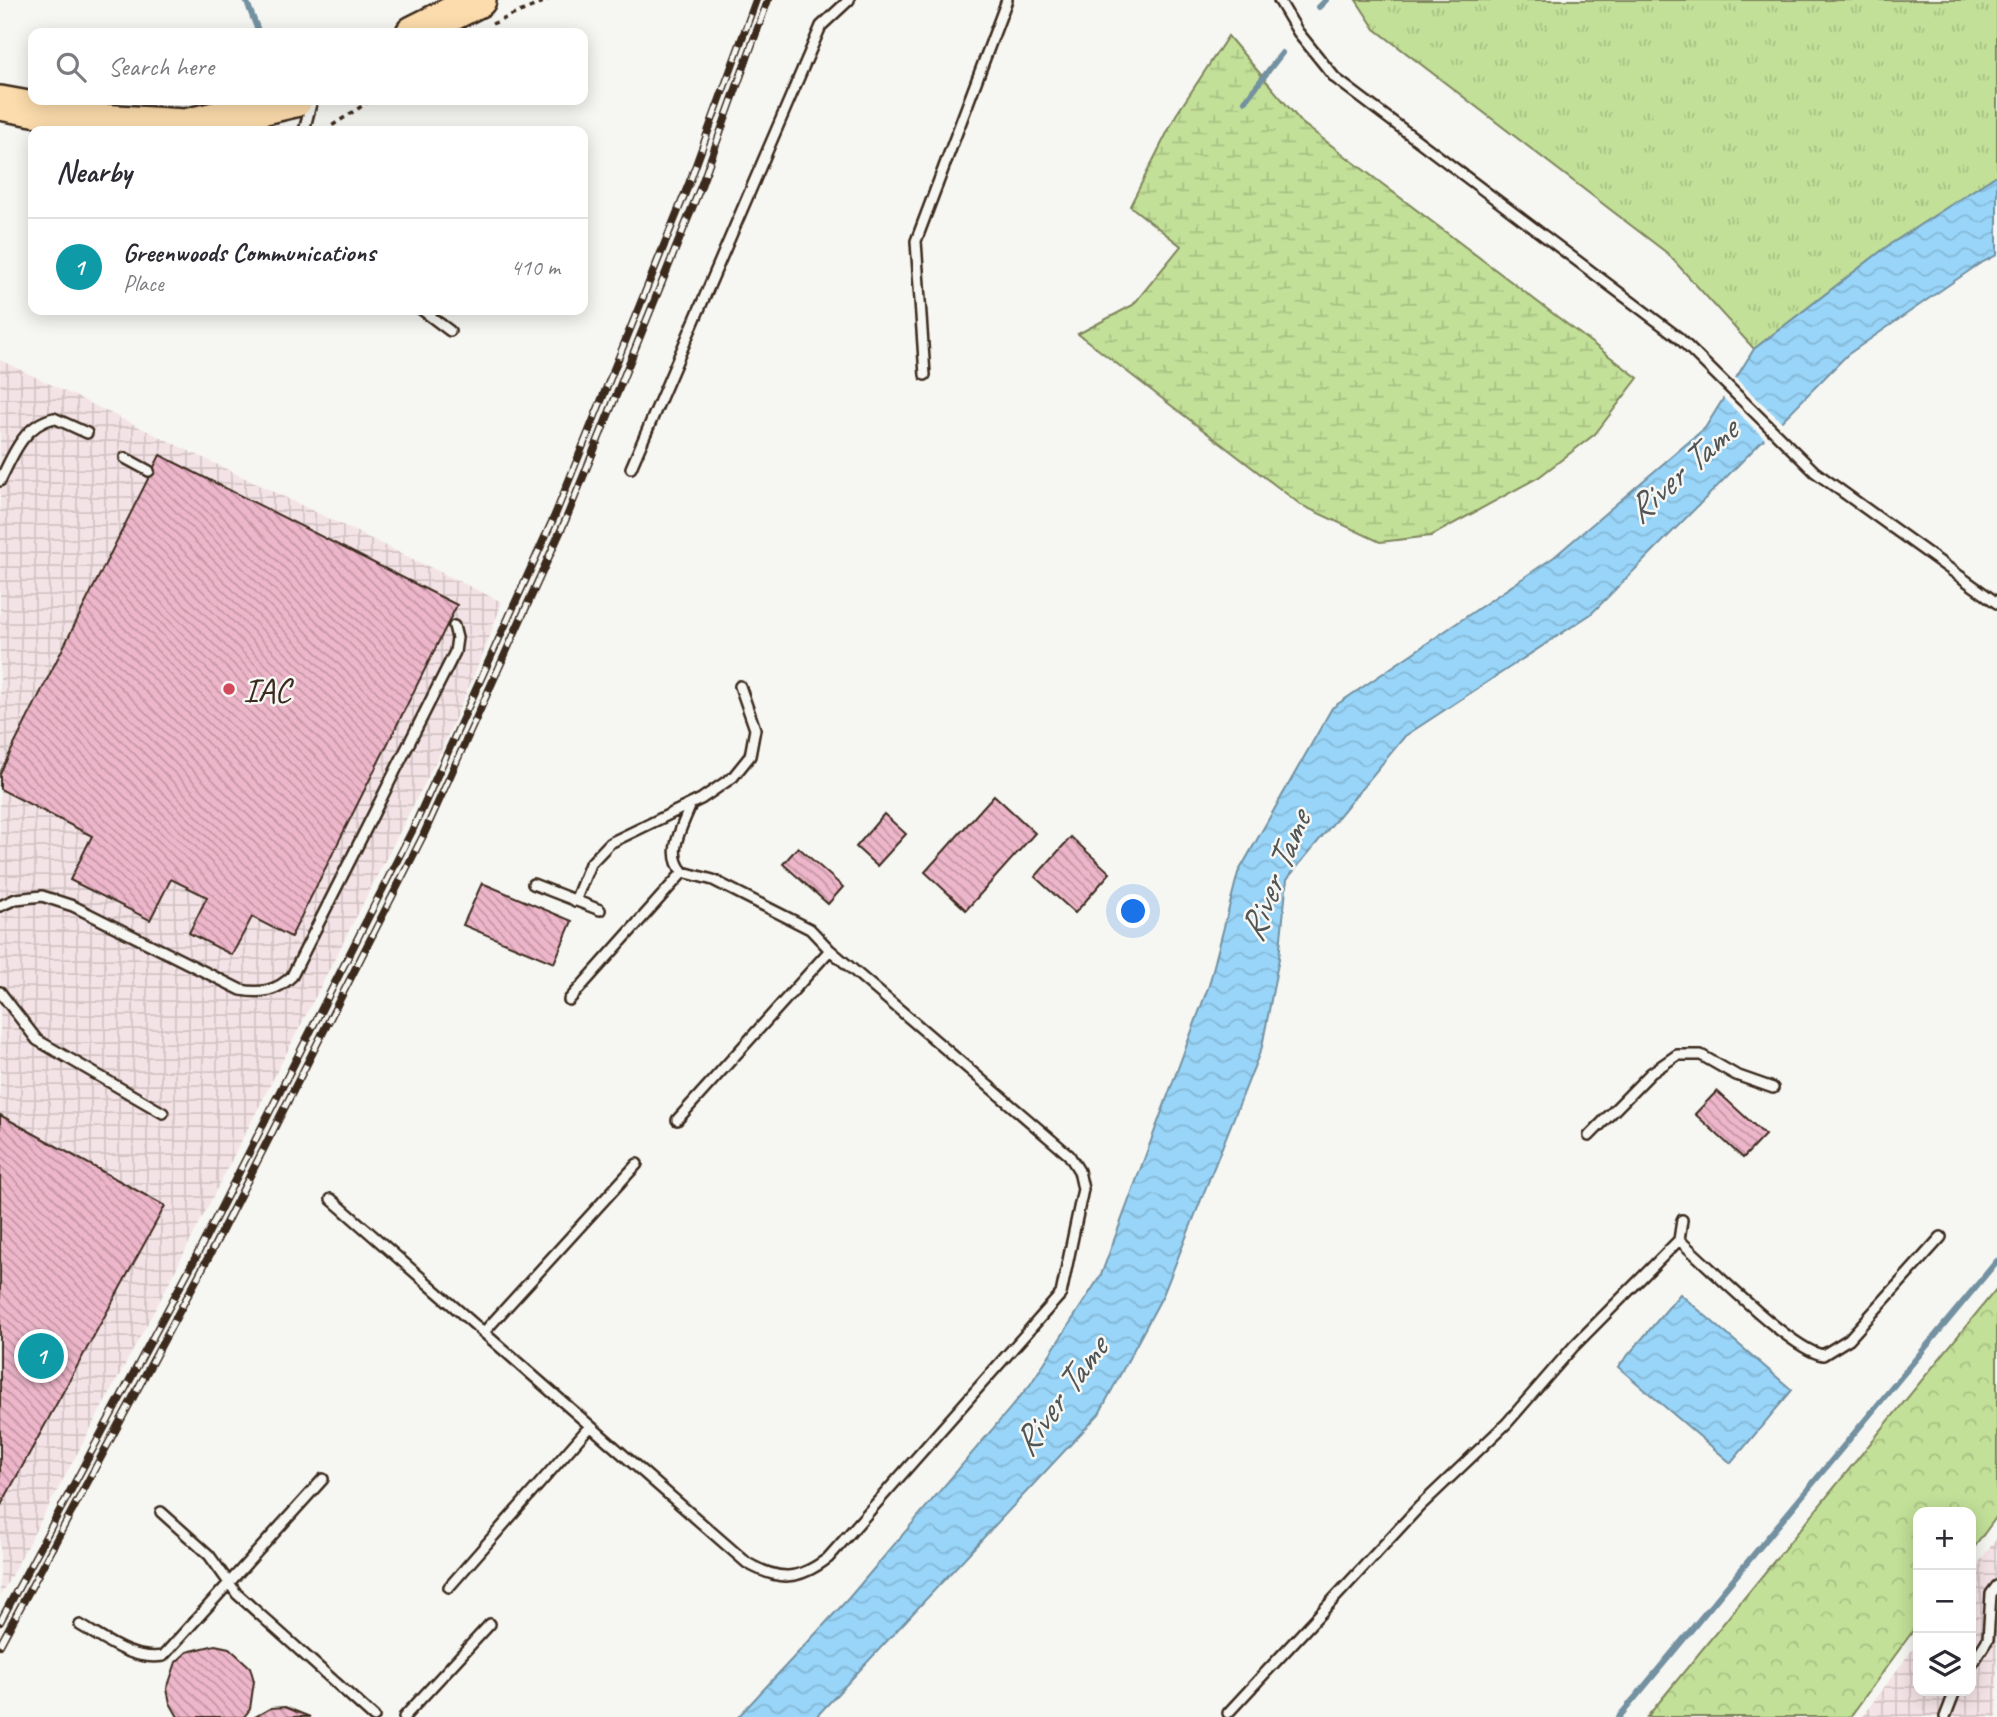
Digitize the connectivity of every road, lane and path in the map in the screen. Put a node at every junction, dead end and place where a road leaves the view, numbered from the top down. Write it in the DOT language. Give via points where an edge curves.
graph roads {
  1 [pos="548,0"];
  2 [pos="849,0"];
  3 [pos="1007,0"];
  4 [pos="1279,0"];
  5 [pos="481,14"];
  6 [pos="431,28"];
  7 [pos="0,103"];
  8 [pos="280,105"];
  9 [pos="311,105"];
  10 [pos="363,105"];
  11 [pos="305,126"];
  12 [pos="332,126"];
  13 [pos="429,315"];
  14 [pos="450,331"];
  15 [pos="925,375"];
  16 [pos="87,433"];
  17 [pos="125,458"];
  18 [pos="631,468"];
  19 [pos="149,471"];
  20 [pos="0,481"];
  21 [pos="1997,603"];
  22 [pos="454,626"];
  23 [pos="740,686"];
  24 [pos="691,804"];
  25 [pos="683,872"];
  26 [pos="533,884"];
  27 [pos="575,901"];
  28 [pos="0,906"];
  29 [pos="600,910"];
  30 [pos="830,950"];
  31 [pos="0,992"];
  32 [pos="569,1000"];
  33 [pos="1773,1088"];
  34 [pos="163,1113"];
  35 [pos="677,1120"];
  36 [pos="1589,1136"];
  37 [pos="638,1164"];
  38 [pos="331,1199"];
  39 [pos="1682,1220"];
  40 [pos="1941,1237"];
  41 [pos="1679,1240"];
  42 [pos="484,1332"];
  43 [pos="590,1426"];
  44 [pos="323,1479"];
  45 [pos="161,1512"];
  46 [pos="229,1584"];
  47 [pos="1997,1586"];
  48 [pos="449,1587"];
  49 [pos="490,1624"];
  50 [pos="80,1625"];
  51 [pos="1976,1658"];
  52 [pos="1953,1696"];
  53 [pos="1228,1713"];
  54 [pos="374,1717"];
  55 [pos="404,1717"];
  56 [pos="1945,1717"];
  1 -- 5 [label="path"];
  2 -- 18 [label="lane" via="821,26"];
  3 -- 15 [label="lane" via="916,241"];
  4 -- 21 [label="lane" via="1335,78 1633,302 1713,371 1815,472"];
  5 -- 6 [label="highway"];
  7 -- 8 [label="highway" via="100,121 186,125 238,119"];
  9 -- 11 [label="lane"];
  10 -- 12 [label="path"];
  13 -- 14 [label="lane"];
  16 -- 20 [label="lane" via="54,418 35,424"];
  17 -- 19 [label="lane"];
  22 -- 28 [label="lane" via="455,652 292,976 282,986 258,993 241,990 73,906 42,896"];
  23 -- 24 [label="lane" via="755,729 750,756 733,777"];
  24 -- 25 [label="lane" via="673,851"];
  24 -- 27 [label="lane" via="610,843 590,864"];
  25 -- 30 [label="lane" via="713,880 810,929"];
  25 -- 32 [label="lane"];
  26 -- 27 [label="lane"];
  27 -- 29 [label="lane"];
  30 -- 35 [label="lane"];
  30 -- 43 [label="lane" via="1069,1155 1083,1189 1061,1294 828,1558 810,1572 770,1576 747,1563"];
  31 -- 34 [label="lane" via="37,1040"];
  33 -- 36 [label="lane" via="1736,1075 1701,1055 1677,1055 1651,1073"];
  37 -- 42 [label="lane"];
  38 -- 42 [label="lane"];
  39 -- 41 [label="lane"];
  40 -- 41 [label="lane" via="1849,1339 1823,1355 1813,1354 1787,1336"];
  41 -- 53 [label="lane" via="1574,1346 1507,1423 1419,1507"];
  42 -- 43 [label="lane"];
  43 -- 48 [label="lane"];
  44 -- 46 [label="lane"];
  45 -- 46 [label="lane" via="209,1555"];
  46 -- 50 [label="lane" via="163,1656 133,1655"];
  46 -- 54 [label="lane"];
  47 -- 51 [label="lane" via="1990,1594 1988,1639"];
  49 -- 55 [label="lane"];
  52 -- 56 [label="lane"];
}
